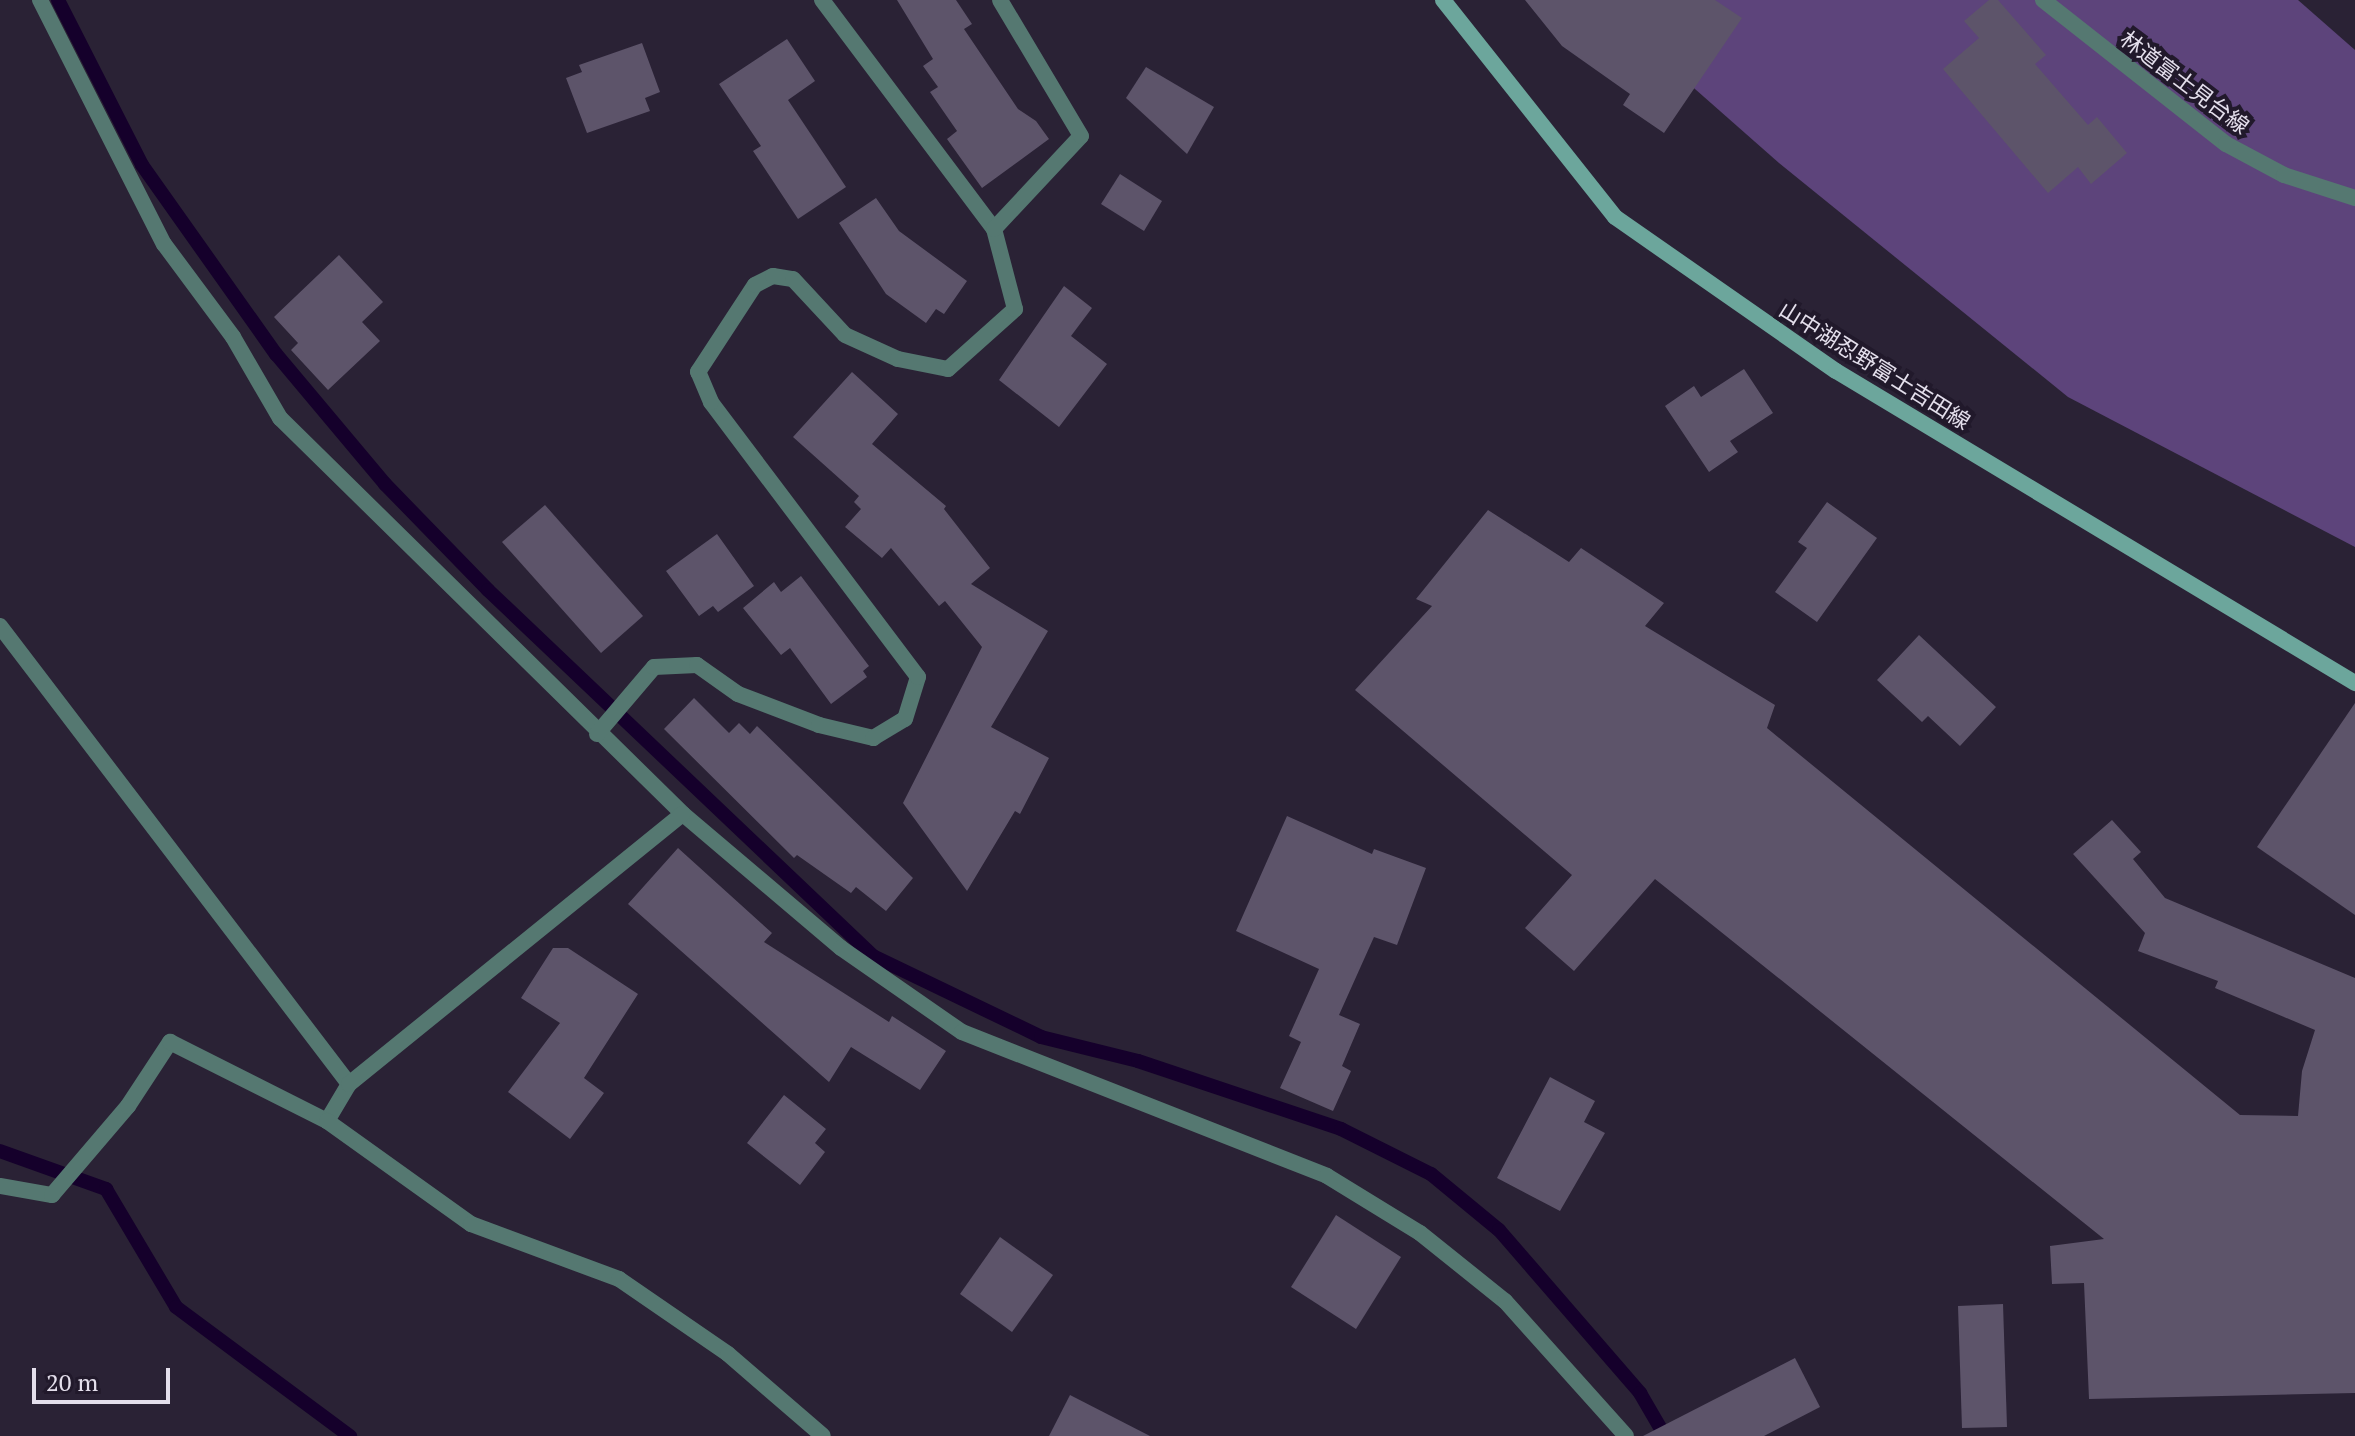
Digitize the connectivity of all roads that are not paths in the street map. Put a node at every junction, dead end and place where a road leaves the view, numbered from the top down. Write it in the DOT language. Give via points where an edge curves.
graph roads {
  1 [pos="40,0"];
  2 [pos="822,0"];
  3 [pos="1000,0"];
  4 [pos="1443,0"];
  5 [pos="2043,0"];
  6 [pos="2355,198"];
  7 [pos="994,229"];
  8 [pos="0,626"];
  9 [pos="2355,683"];
  10 [pos="597,734"];
  11 [pos="683,814"];
  12 [pos="349,1084"];
  13 [pos="327,1121"];
  14 [pos="0,1186"];
  15 [pos="823,1436"];
  16 [pos="1626,1436"];
  1 -- 10 [label="street" via="164,244 233,337 280,418"];
  2 -- 7 [label="street"];
  3 -- 7 [label="street" via="1081,136"];
  4 -- 9 [label="main road, 山中湖忍野富士吉田線" via="1615,217 1836,371"];
  5 -- 6 [label="street, 林道富士見台線" via="2226,144 2284,175"];
  7 -- 10 [label="street" via="1015,309 948,369 898,359 845,335 793,279 773,276 755,285 698,372 711,402 918,677 905,719 873,738 819,725 738,694 697,665 654,667"];
  8 -- 12 [label="street"];
  10 -- 11 [label="street"];
  11 -- 12 [label="street"];
  11 -- 16 [label="street" via="841,948 962,1032 1327,1176 1420,1233 1505,1301"];
  12 -- 13 [label="street"];
  13 -- 14 [label="street" via="170,1042 128,1106 52,1195"];
  13 -- 15 [label="street" via="471,1224 619,1279 728,1354"];
}
